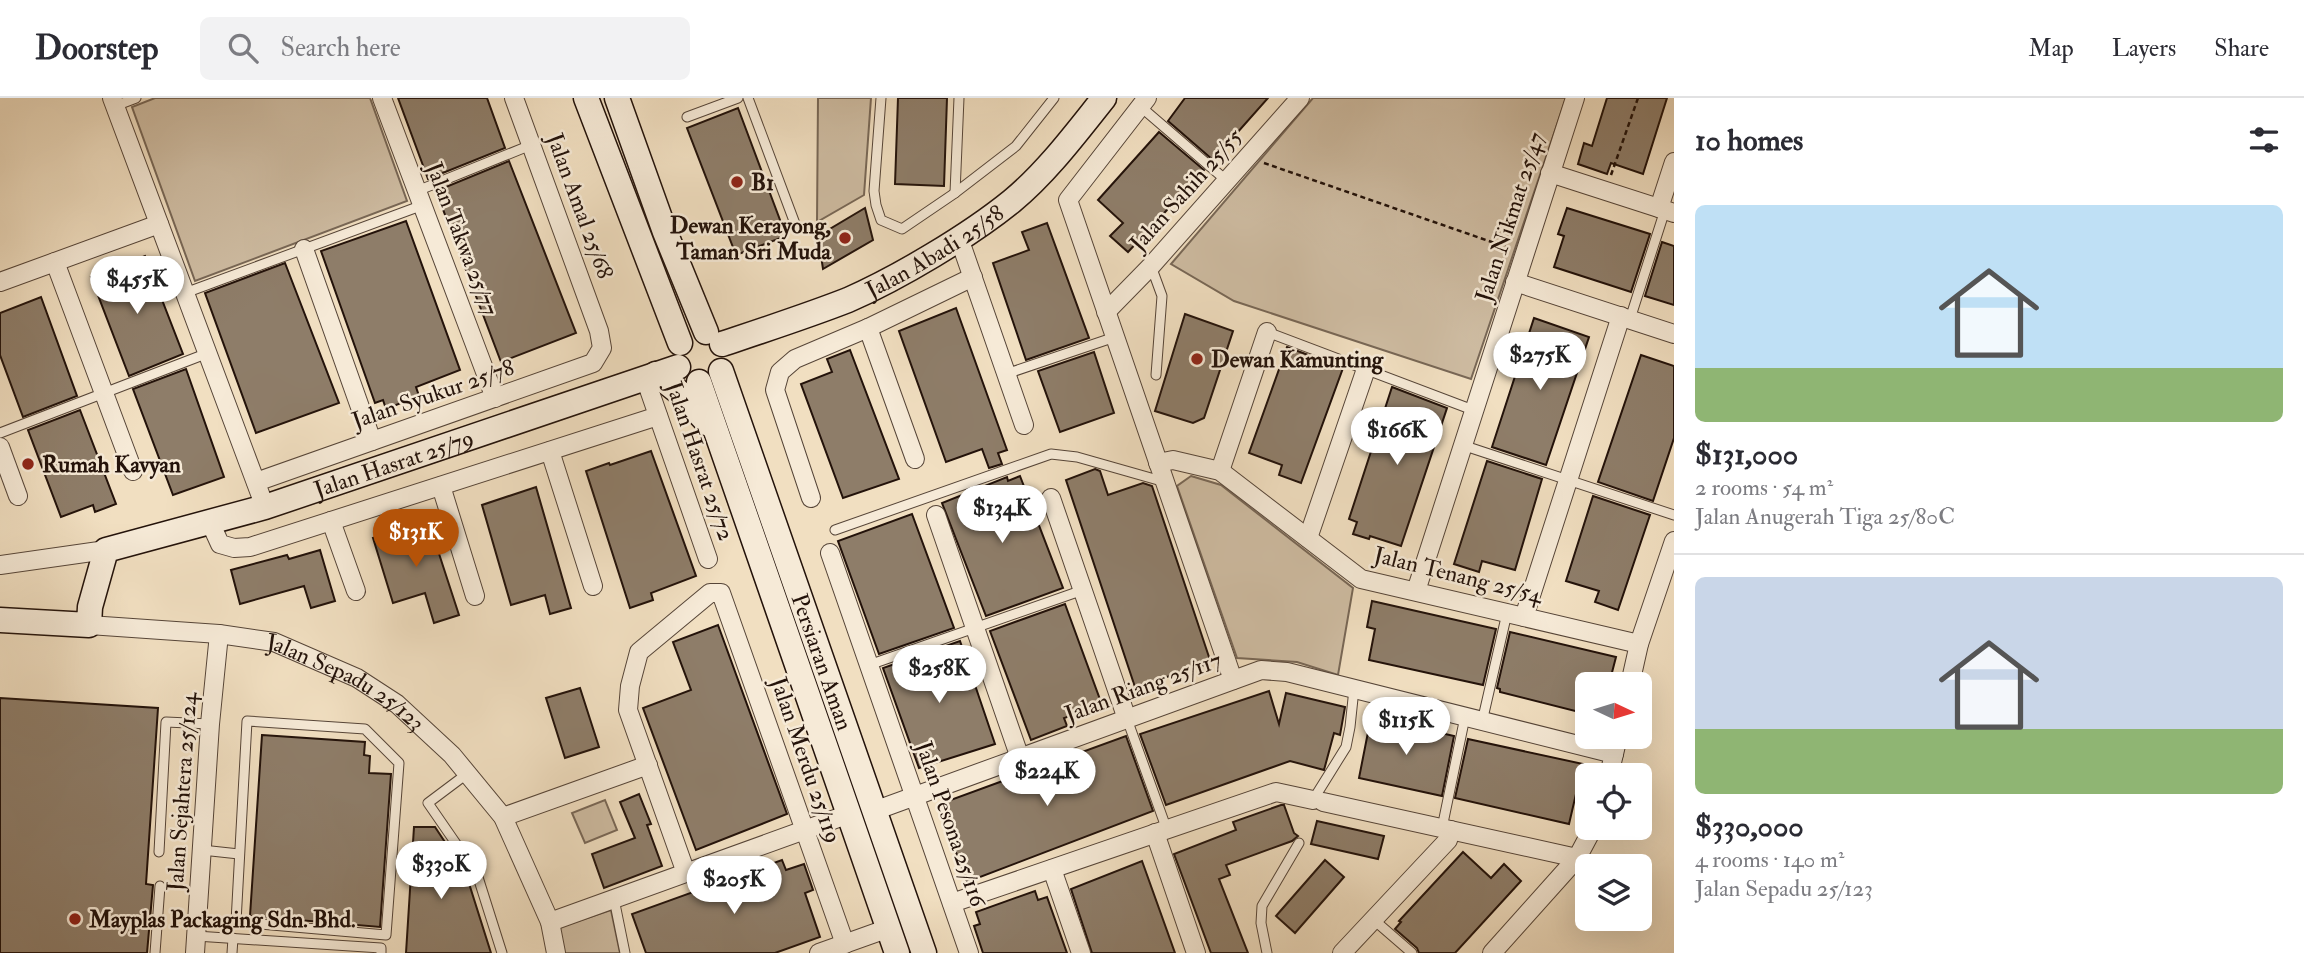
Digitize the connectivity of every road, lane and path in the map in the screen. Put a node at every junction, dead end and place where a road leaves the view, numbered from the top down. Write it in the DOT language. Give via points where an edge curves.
graph roads {
  1 [pos="136,98"];
  2 [pos="382,98"];
  3 [pos="513,98"];
  4 [pos="586,98"];
  5 [pos="617,98"];
  6 [pos="738,98"];
  7 [pos="748,98"];
  8 [pos="881,98"];
  9 [pos="959,98"];
  10 [pos="1054,98"];
  11 [pos="1104,98"];
  12 [pos="1300,98"];
  13 [pos="1575,98"];
  14 [pos="1638,98"];
  15 [pos="114,102"];
  16 [pos="1144,103"];
  17 [pos="687,117"];
  18 [pos="531,145"];
  19 [pos="1247,157"];
  20 [pos="1674,162"];
  21 [pos="1550,173"];
  22 [pos="1227,181"];
  23 [pos="1605,191"];
  24 [pos="955,193"];
  25 [pos="420,198"];
  26 [pos="1666,211"];
  27 [pos="159,224"];
  28 [pos="797,229"];
  29 [pos="666,232"];
  30 [pos="959,238"];
  31 [pos="641,246"];
  32 [pos="304,249"];
  33 [pos="1524,253"];
  34 [pos="55,262"];
  35 [pos="1151,266"];
  36 [pos="972,277"];
  37 [pos="0,282"];
  38 [pos="1515,282"];
  39 [pos="185,293"];
  40 [pos="695,305"];
  41 [pos="1106,312"];
  42 [pos="1625,318"];
  43 [pos="867,328"];
  44 [pos="600,331"];
  45 [pos="1267,332"];
  46 [pos="1674,334"];
  47 [pos="1115,337"];
  48 [pos="725,338"];
  49 [pos="208,353"];
  50 [pos="664,365"];
  51 [pos="1366,369"];
  52 [pos="1006,374"];
  53 [pos="1156,375"];
  54 [pos="710,377"];
  55 [pos="104,394"];
  56 [pos="495,398"];
  57 [pos="1474,410"];
  58 [pos="658,416"];
  59 [pos="1024,425"];
  60 [pos="0,433"];
  61 [pos="716,433"];
  62 [pos="372,441"];
  63 [pos="1462,445"];
  64 [pos="0,447"];
  65 [pos="550,451"];
  66 [pos="915,459"];
  67 [pos="1158,463"];
  68 [pos="132,471"];
  69 [pos="1220,471"];
  70 [pos="1568,480"];
  71 [pos="256,482"];
  72 [pos="1165,482"];
  73 [pos="442,485"];
  74 [pos="18,496"];
  75 [pos="811,498"];
  76 [pos="1051,498"];
  77 [pos="265,507"];
  78 [pos="936,515"];
  79 [pos="1674,515"];
  80 [pos="331,521"];
  81 [pos="210,522"];
  82 [pos="835,530"];
  83 [pos="1308,538"];
  84 [pos="1674,541"];
  85 [pos="106,551"];
  86 [pos="831,553"];
  87 [pos="708,559"];
  88 [pos="0,565"];
  89 [pos="593,586"];
  90 [pos="356,590"];
  91 [pos="1083,590"];
  92 [pos="1416,591"];
  93 [pos="475,596"];
  94 [pos="1516,615"];
  95 [pos="0,620"];
  96 [pos="89,625"];
  97 [pos="975,628"];
  98 [pos="219,634"];
  99 [pos="1639,643"];
  100 [pos="869,665"];
  101 [pos="826,671"];
  102 [pos="1633,672"];
  103 [pos="802,680"];
  104 [pos="1233,680"];
  105 [pos="1354,689"];
  106 [pos="1127,719"];
  107 [pos="1474,720"];
  108 [pos="210,724"];
  109 [pos="1575,738"];
  110 [pos="1020,758"];
  111 [pos="648,765"];
  112 [pos="468,773"];
  113 [pos="915,796"];
  114 [pos="1318,801"];
  115 [pos="874,811"];
  116 [pos="849,814"];
  117 [pos="503,817"];
  118 [pos="1446,829"];
  119 [pos="804,830"];
  120 [pos="1161,832"];
  121 [pos="1299,843"];
  122 [pos="202,850"];
  123 [pos="159,852"];
  124 [pos="239,854"];
  125 [pos="1575,858"];
  126 [pos="1575,860"];
  127 [pos="1052,869"];
  128 [pos="686,873"];
  129 [pos="160,886"];
  130 [pos="614,898"];
  131 [pos="952,904"];
  132 [pos="1374,920"];
  133 [pos="550,922"];
  134 [pos="888,928"];
  135 [pos="233,938"];
  136 [pos="196,944"];
  137 [pos="845,944"];
  138 [pos="155,953"];
  139 [pos="232,953"];
  140 [pos="381,953"];
  141 [pos="502,953"];
  142 [pos="556,953"];
  143 [pos="625,953"];
  144 [pos="819,953"];
  145 [pos="897,953"];
  146 [pos="924,953"];
  147 [pos="970,953"];
  148 [pos="1081,953"];
  149 [pos="1196,953"];
  150 [pos="1267,953"];
  151 [pos="1342,953"];
  152 [pos="1412,953"];
  153 [pos="1492,953"];
  1 -- 15 [label="lane"];
  2 -- 25 [label="street, Jalan Takwa 25/77"];
  3 -- 18 [label="street, Jalan Amal 25/68"];
  4 -- 31 [label="street"];
  5 -- 29 [label="street"];
  6 -- 17 [label="lane"];
  7 -- 28 [label="lane"];
  8 -- 24 [label="lane" via="874,191 881,220 902,229"];
  9 -- 24 [label="lane"];
  10 -- 24 [label="lane" via="1016,146"];
  11 -- 30 [label="street, Jalan Abadi 25/58" via="1013,200"];
  12 -- 19 [label="street, Jalan Sahih 25/55"];
  13 -- 21 [label="street, Jalan Nikmat 25/47"];
  14 -- 23 [label="path"];
  15 -- 27 [label="street"];
  16 -- 22 [label="lane"];
  16 -- 41 [label="street" via="1068,200"];
  18 -- 25 [label="lane"];
  18 -- 44 [label="street, Jalan Amal 25/68"];
  19 -- 22 [label="street, Jalan Sahih 25/55"];
  19 -- 33 [label="path"];
  20 -- 26 [label="street"];
  21 -- 23 [label="street"];
  21 -- 33 [label="street, Jalan Nikmat 25/47"];
  22 -- 35 [label="street, Jalan Sahih 25/55"];
  23 -- 26 [label="street"];
  25 -- 32 [label="lane"];
  25 -- 56 [label="street, Jalan Takwa 25/77"];
  26 -- 42 [label="lane"];
  27 -- 34 [label="street"];
  27 -- 39 [label="street"];
  29 -- 31 [label="street" via="659,256 650,256"];
  29 -- 40 [label="street"];
  30 -- 36 [label="street"];
  30 -- 48 [label="street, Jalan Abadi 25/58" via="849,299"];
  31 -- 50 [label="street"];
  32 -- 39 [label="lane"];
  32 -- 62 [label="street"];
  33 -- 38 [label="street, Jalan Nikmat 25/47"];
  34 -- 37 [label="street"];
  34 -- 55 [label="street"];
  35 -- 41 [label="street, Jalan Sahih 25/55"];
  35 -- 53 [label="lane" via="1162,296"];
  36 -- 43 [label="street"];
  36 -- 52 [label="street"];
  38 -- 42 [label="street"];
  38 -- 57 [label="street, Jalan Nikmat 25/47"];
  39 -- 49 [label="street"];
  40 -- 48 [label="street"];
  40 -- 48 [label="street"];
  41 -- 47 [label="street"];
  42 -- 46 [label="street"];
  42 -- 70 [label="street"];
  43 -- 66 [label="street"];
  43 -- 75 [label="street" via="795,359 780,372 775,390"];
  44 -- 56 [label="street, Jalan Syukur 25/78" via="602,348 593,363"];
  45 -- 51 [label="lane"];
  45 -- 69 [label="street"];
  47 -- 52 [label="lane"];
  47 -- 67 [label="street"];
  48 -- 50 [label="street, Jalan Abadi 25/58" via="691,334"];
  48 -- 54 [label="street" via="725,358"];
  49 -- 55 [label="lane"];
  49 -- 71 [label="street"];
  50 -- 54 [label="street" via="686,377"];
  50 -- 58 [label="street, Jalan Hasrat 25/72"];
  50 -- 61 [label="street"];
  50 -- 77 [label="street, Jalan Hasrat 25/79"];
  51 -- 57 [label="lane"];
  51 -- 83 [label="street"];
  52 -- 59 [label="street"];
  54 -- 61 [label="street, Persiaran Aman"];
  54 -- 101 [label="street, Persiaran Aman"];
  55 -- 60 [label="lane"];
  55 -- 68 [label="street"];
  56 -- 62 [label="street, Jalan Syukur 25/78"];
  57 -- 63 [label="street, Jalan Nikmat 25/47"];
  58 -- 65 [label="street"];
  58 -- 87 [label="street, Jalan Hasrat 25/72"];
  61 -- 103 [label="street, Persiaran Aman"];
  62 -- 71 [label="street, Jalan Syukur 25/78"];
  63 -- 70 [label="lane"];
  63 -- 92 [label="street, Jalan Nikmat 25/47"];
  64 -- 74 [label="street"];
  65 -- 73 [label="street"];
  65 -- 89 [label="street"];
  67 -- 69 [label="street, Jalan Tenang 25/54" via="1173,460"];
  67 -- 72 [label="street"];
  69 -- 83 [label="street, Jalan Tenang 25/54"];
  70 -- 79 [label="lane"];
  70 -- 94 [label="street"];
  71 -- 77 [label="street"];
  72 -- 82 [label="lane" via="1051,454"];
  72 -- 104 [label="street"];
  73 -- 80 [label="street"];
  73 -- 93 [label="street"];
  76 -- 91 [label="street"];
  77 -- 81 [label="street, Jalan Hasrat 25/79"];
  78 -- 97 [label="street"];
  80 -- 81 [label="street" via="234,548 220,544"];
  80 -- 90 [label="street"];
  81 -- 85 [label="street, Jalan Hasrat 25/79"];
  83 -- 92 [label="street, Jalan Tenang 25/54" via="1361,579"];
  84 -- 99 [label="street"];
  85 -- 88 [label="street, Jalan Hasrat 25/79"];
  85 -- 96 [label="street"];
  86 -- 100 [label="street, Jalan Pesona 25/116"];
  91 -- 97 [label="lane"];
  91 -- 106 [label="street"];
  92 -- 94 [label="street, Jalan Tenang 25/54"];
  94 -- 99 [label="street, Jalan Tenang 25/54"];
  94 -- 107 [label="lane"];
  95 -- 96 [label="street, Jalan Sepadu 25/123"];
  96 -- 98 [label="street, Jalan Sepadu 25/123"];
  97 -- 100 [label="lane"];
  97 -- 110 [label="street"];
  98 -- 108 [label="street, Jalan Sejahtera 25/124"];
  98 -- 112 [label="street, Jalan Sepadu 25/123" via="274,642 357,678 397,704"];
  99 -- 102 [label="street"];
  100 -- 113 [label="street, Jalan Pesona 25/116"];
  101 -- 103 [label="street"];
  101 -- 115 [label="street, Persiaran Aman"];
  103 -- 116 [label="street, Persiaran Aman"];
  104 -- 105 [label="street, Jalan Riang 25/117" via="1261,670"];
  104 -- 106 [label="street, Jalan Riang 25/117"];
  105 -- 107 [label="street, Jalan Riang 25/117"];
  105 -- 114 [label="lane" via="1346,747"];
  106 -- 110 [label="street, Jalan Riang 25/117"];
  106 -- 120 [label="lane"];
  107 -- 109 [label="street, Jalan Riang 25/117"];
  107 -- 118 [label="lane"];
  108 -- 122 [label="street, Jalan Sejahtera 25/124"];
  108 -- 123 [label="lane" via="166,722"];
  110 -- 113 [label="street, Jalan Riang 25/117"];
  111 -- 117 [label="street"];
  111 -- 119 [label="street, Jalan Merdu 25/119" via="628,710 639,652 710,593 721,593"];
  111 -- 128 [label="street"];
  112 -- 117 [label="street, Jalan Sepadu 25/123"];
  112 -- 141 [label="lane" via="428,803 477,874"];
  113 -- 115 [label="street, Jalan Riang 25/117"];
  113 -- 131 [label="street, Jalan Pesona 25/116"];
  114 -- 118 [label="street"];
  114 -- 120 [label="street" via="1276,792"];
  115 -- 146 [label="street, Persiaran Aman"];
  116 -- 119 [label="street"];
  116 -- 134 [label="street, Persiaran Aman"];
  117 -- 133 [label="street, Jalan Sepadu 25/123"];
  118 -- 125 [label="street"];
  118 -- 132 [label="street" via="1448,840"];
  119 -- 128 [label="street"];
  119 -- 137 [label="street, Jalan Merdu 25/119"];
  120 -- 127 [label="street"];
  120 -- 149 [label="street"];
  121 -- 150 [label="lane" via="1262,906"];
  122 -- 124 [label="lane"];
  122 -- 136 [label="street, Jalan Sejahtera 25/124"];
  124 -- 124 [label="lane" via="247,721 365,729 399,762 386,935 236,922"];
  126 -- 153 [label="street"];
  127 -- 131 [label="street"];
  127 -- 148 [label="street"];
  128 -- 130 [label="street"];
  129 -- 138 [label="lane"];
  130 -- 133 [label="street"];
  130 -- 143 [label="lane"];
  131 -- 147 [label="street, Jalan Pesona 25/116"];
  132 -- 151 [label="street"];
  132 -- 152 [label="lane"];
  133 -- 142 [label="street, Jalan Sepadu 25/123"];
  134 -- 137 [label="street"];
  134 -- 145 [label="street, Persiaran Aman"];
  135 -- 136 [label="lane"];
  135 -- 139 [label="lane"];
  135 -- 140 [label="lane" via="382,948"];
  137 -- 144 [label="street"];
}
